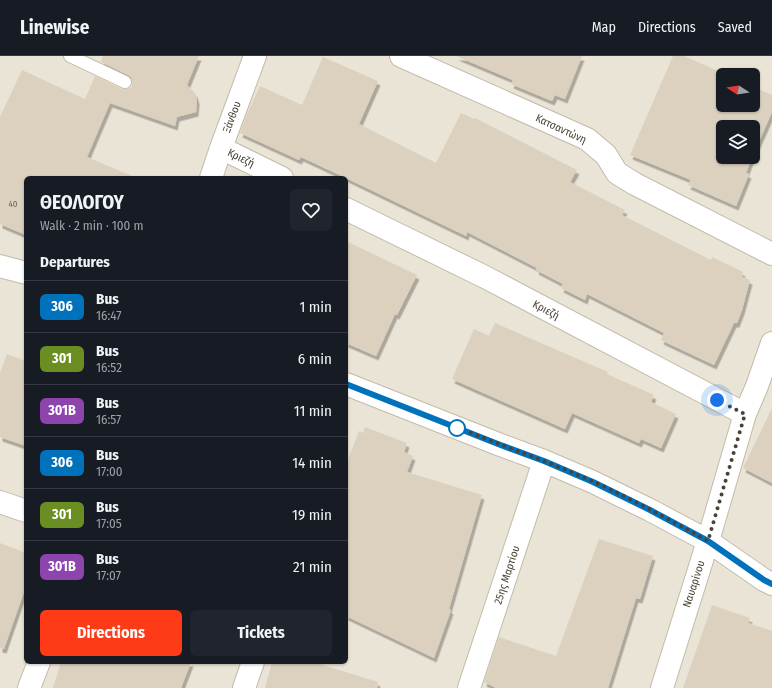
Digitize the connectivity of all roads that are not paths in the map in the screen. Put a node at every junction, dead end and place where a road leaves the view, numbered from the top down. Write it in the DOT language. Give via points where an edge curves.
graph roads {
  1 [pos="70,56"];
  2 [pos="255,56"];
  3 [pos="401,56"];
  4 [pos="125,82"];
  5 [pos="221,148"];
  6 [pos="212,176"];
  7 [pos="278,176"];
  8 [pos="348,210"];
  9 [pos="772,254"];
  10 [pos="0,266"];
  11 [pos="24,273"];
  12 [pos="771,351"];
  13 [pos="348,388"];
  14 [pos="745,414"];
  15 [pos="544,461"];
  16 [pos="0,502"];
  17 [pos="24,509"];
  18 [pos="708,541"];
  19 [pos="772,584"];
  20 [pos="38,664"];
  21 [pos="252,664"];
  22 [pos="29,688"];
  23 [pos="244,688"];
  24 [pos="469,688"];
  25 [pos="662,688"];
  1 -- 4 [label="lane"];
  2 -- 5 [label="street, Ξάνθου"];
  3 -- 9 [label="street, Κατσαντώνη" via="587,139 606,155 618,173 635,184"];
  5 -- 6 [label="street, Ξάνθου"];
  5 -- 7 [label="street, Κριεζή"];
  8 -- 14 [label="street, Κριεζή" via="486,278"];
  10 -- 11 [label="street"];
  12 -- 14 [label="street, Ναυαρίνου"];
  13 -- 15 [label="street"];
  14 -- 18 [label="street, Ναυαρίνου"];
  15 -- 18 [label="street" via="593,482"];
  15 -- 24 [label="street, 25ης Μαρτίου"];
  16 -- 17 [label="street"];
  18 -- 19 [label="street"];
  18 -- 25 [label="street, Ναυαρίνου"];
  20 -- 22 [label="street"];
  21 -- 23 [label="street"];
}
